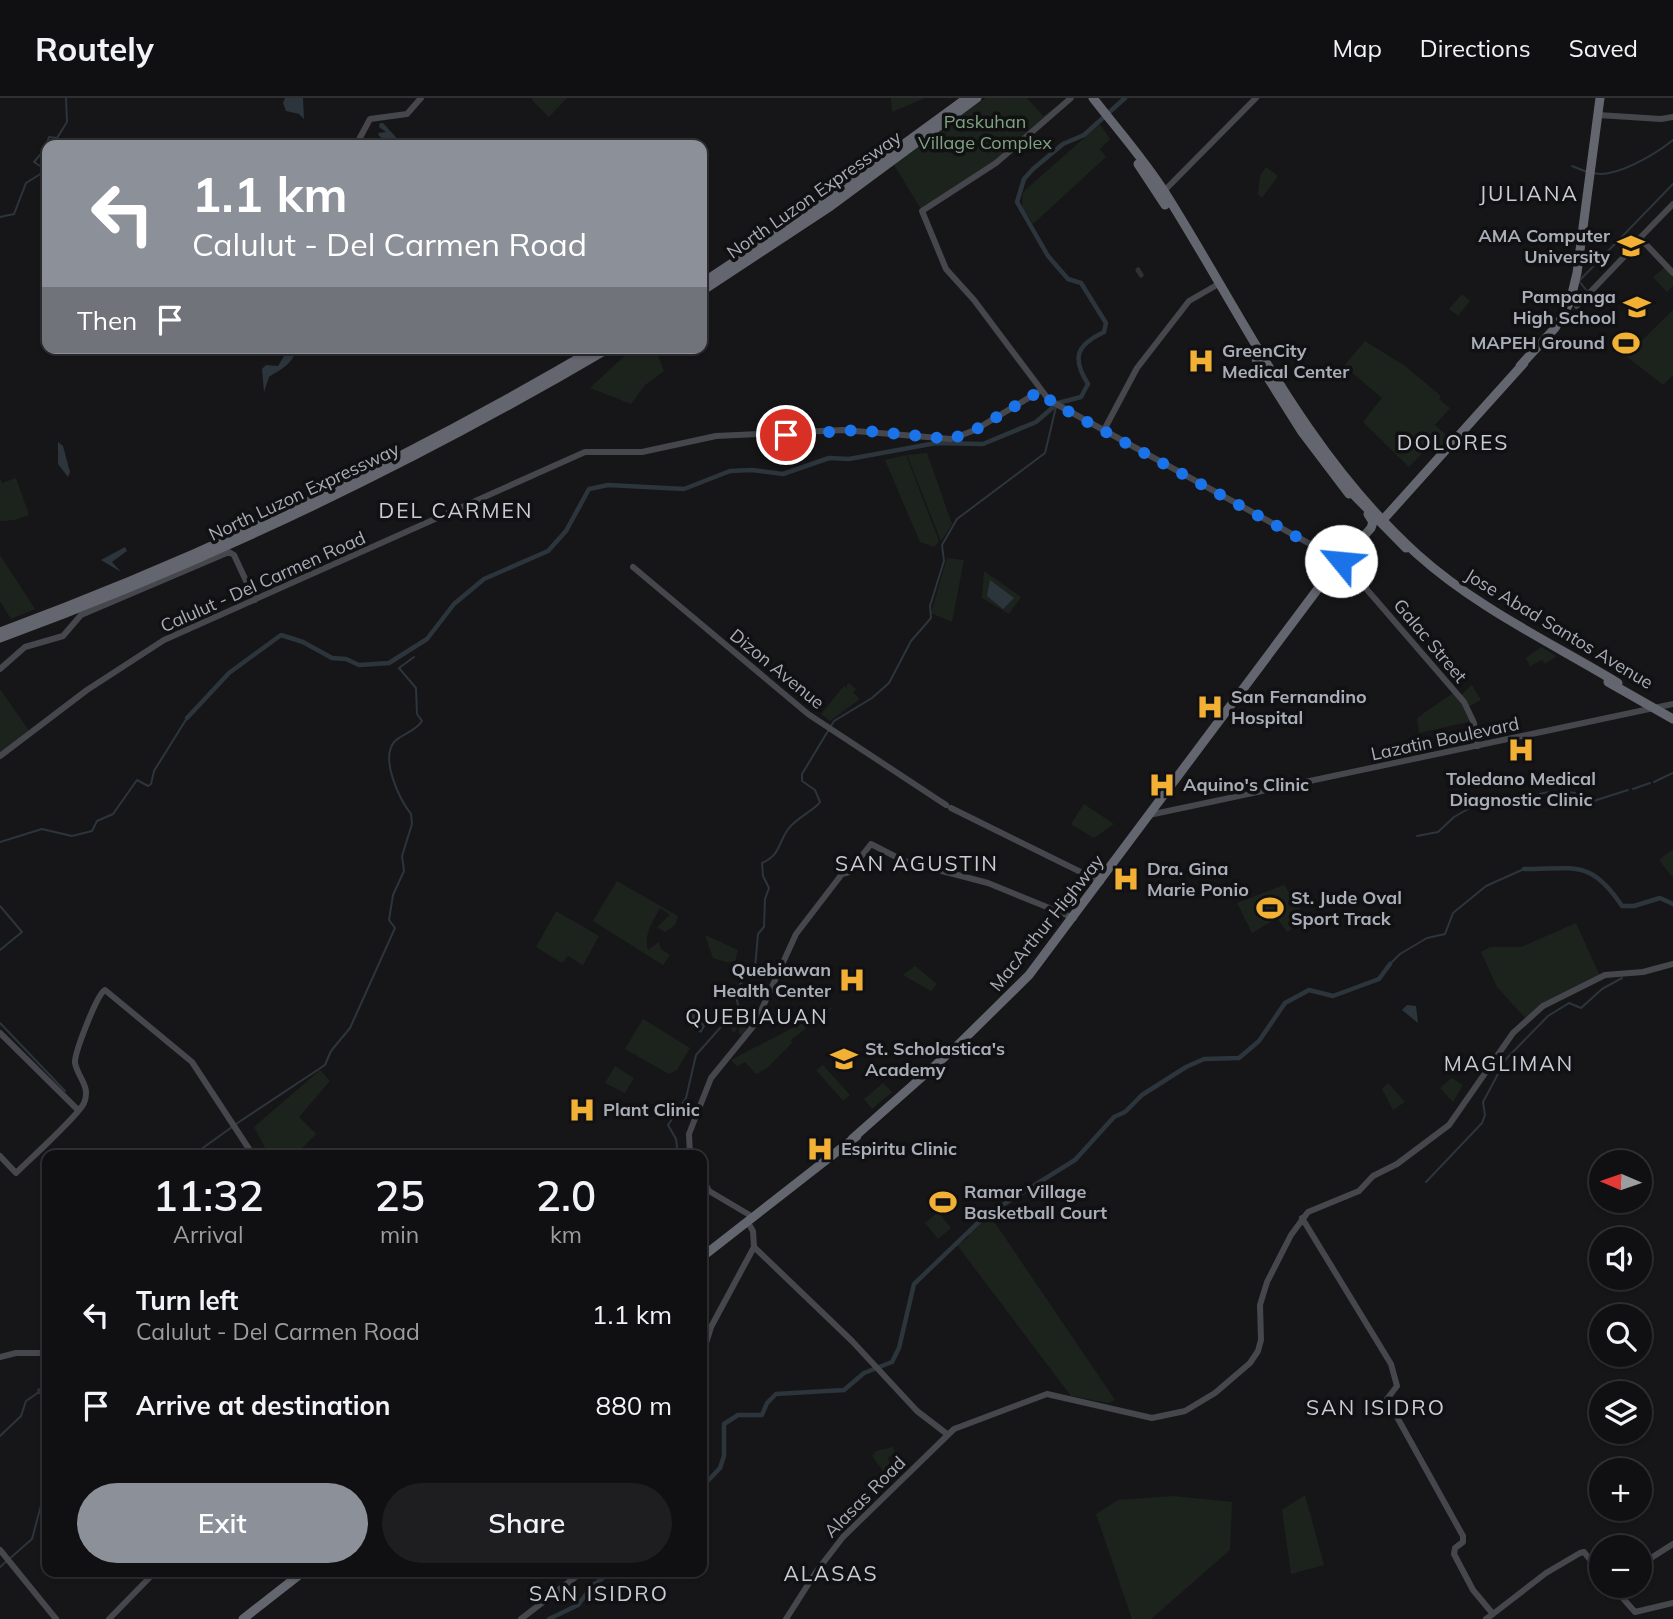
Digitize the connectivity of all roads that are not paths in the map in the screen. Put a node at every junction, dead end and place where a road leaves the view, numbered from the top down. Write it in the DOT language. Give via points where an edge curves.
graph roads {
  1 [pos="423,98"];
  2 [pos="955,98"];
  3 [pos="967,98"];
  4 [pos="976,98"];
  5 [pos="982,98"];
  6 [pos="1071,98"];
  7 [pos="1087,98"];
  8 [pos="1093,98"];
  9 [pos="1256,98"];
  10 [pos="1600,98"];
  11 [pos="1101,111"];
  12 [pos="1598,115"];
  13 [pos="1673,117"];
  14 [pos="933,127"];
  15 [pos="360,140"];
  16 [pos="1146,171"];
  17 [pos="1164,191"];
  18 [pos="1673,204"];
  19 [pos="1641,238"];
  20 [pos="1204,263"];
  21 [pos="1673,271"];
  22 [pos="707,280"];
  23 [pos="1214,286"];
  24 [pos="707,288"];
  25 [pos="1573,304"];
  26 [pos="586,354"];
  27 [pos="598,354"];
  28 [pos="1270,380"];
  29 [pos="1040,391"];
  30 [pos="1104,430"];
  31 [pos="1332,462"];
  32 [pos="1333,473"];
  33 [pos="1348,487"];
  34 [pos="1376,518"];
  35 [pos="1410,550"];
  36 [pos="1344,564"];
  37 [pos="634,567"];
  38 [pos="1463,592"];
  39 [pos="255,600"];
  40 [pos="0,632"];
  41 [pos="0,638"];
  42 [pos="0,668"];
  43 [pos="1590,670"];
  44 [pos="1605,679"];
  45 [pos="1673,704"];
  46 [pos="1655,708"];
  47 [pos="1673,719"];
  48 [pos="1478,746"];
  49 [pos="0,755"];
  50 [pos="1152,815"];
  51 [pos="1101,882"];
  52 [pos="1074,918"];
  53 [pos="1673,964"];
  54 [pos="0,1033"];
  55 [pos="78,1110"];
  56 [pos="250,1150"];
  57 [pos="689,1150"];
  58 [pos="2,1161"];
  59 [pos="707,1187"];
  60 [pos="1302,1218"];
  61 [pos="750,1219"];
  62 [pos="754,1247"];
  63 [pos="707,1253"];
  64 [pos="707,1340"];
  65 [pos="42,1353"];
  66 [pos="0,1357"];
  67 [pos="947,1434"];
  68 [pos="1673,1544"];
  69 [pos="0,1550"];
  70 [pos="1652,1557"];
  71 [pos="1589,1558"];
  72 [pos="150,1577"];
  73 [pos="297,1577"];
  74 [pos="576,1577"];
  75 [pos="1625,1598"];
  76 [pos="1673,1603"];
  77 [pos="1493,1614"];
  78 [pos="57,1619"];
  79 [pos="109,1619"];
  80 [pos="243,1619"];
  81 [pos="522,1619"];
  82 [pos="786,1619"];
  83 [pos="1486,1619"];
  1 -- 15 [label="street" via="408,115 371,121"];
  2 -- 14 [label="highway"];
  3 -- 14 [label="highway, North Luzon Expressway"];
  4 -- 14 [label="highway, North Luzon Expressway"];
  5 -- 14 [label="highway"];
  6 -- 29 [label="street" via="996,163 923,210 922,217 943,264"];
  7 -- 11 [label="highway"];
  8 -- 11 [label="highway"];
  9 -- 17 [label="street"];
  10 -- 12 [label="highway"];
  11 -- 16 [label="highway"];
  12 -- 13 [label="street"];
  12 -- 25 [label="highway"];
  14 -- 22 [label="highway, North Luzon Expressway"];
  14 -- 24 [label="highway, North Luzon Expressway" via="821,212"];
  16 -- 17 [label="highway"];
  16 -- 20 [label="highway"];
  17 -- 20 [label="highway"];
  18 -- 19 [label="street"];
  19 -- 21 [label="street"];
  19 -- 25 [label="street" via="1595,288"];
  20 -- 23 [label="highway"];
  20 -- 28 [label="highway"];
  23 -- 28 [label="highway"];
  23 -- 30 [label="street" via="1189,300 1137,368"];
  25 -- 34 [label="highway, MacArthur Highway" via="1524,363"];
  26 -- 40 [label="highway, North Luzon Expressway" via="326,493 157,570"];
  27 -- 41 [label="highway, North Luzon Expressway" via="457,434 301,512 159,576"];
  28 -- 31 [label="highway"];
  28 -- 32 [label="highway"];
  29 -- 30 [label="street"];
  29 -- 39 [label="street, Calulut - Del Carmen Road" via="951,439 837,430 711,436 635,452 585,452"];
  30 -- 36 [label="street"];
  31 -- 33 [label="highway"];
  31 -- 34 [label="highway"];
  32 -- 33 [label="highway"];
  32 -- 34 [label="highway"];
  33 -- 35 [label="highway, bridge"];
  34 -- 35 [label="highway, Jose Abad Santos Avenue"];
  34 -- 36 [label="highway, MacArthur Highway"];
  35 -- 38 [label="highway, Jose Abad Santos Avenue"];
  36 -- 48 [label="street, Galac Street" via="1464,702"];
  36 -- 50 [label="highway, MacArthur Highway"];
  37 -- 51 [label="street, Dizon Avenue" via="794,703 961,814"];
  38 -- 43 [label="highway, Jose Abad Santos Avenue"];
  38 -- 44 [label="highway, Jose Abad Santos Avenue"];
  39 -- 42 [label="street" via="229,552 84,614 63,636 25,647"];
  39 -- 49 [label="street, Calulut - Del Carmen Road" via="152,647"];
  43 -- 44 [label="highway"];
  43 -- 46 [label="highway, Jose Abad Santos Avenue"];
  44 -- 46 [label="highway, Jose Abad Santos Avenue"];
  44 -- 47 [label="highway, bridge"];
  45 -- 46 [label="street, Lazatin Boulevard"];
  46 -- 47 [label="highway, Jose Abad Santos Avenue"];
  46 -- 48 [label="street, Lazatin Boulevard"];
  48 -- 50 [label="street, Lazatin Boulevard"];
  50 -- 51 [label="highway, MacArthur Highway"];
  51 -- 52 [label="highway, MacArthur Highway"];
  52 -- 57 [label="street" via="988,883 904,860 871,844 796,934 755,1024 718,1066 692,1125"];
  52 -- 61 [label="highway, MacArthur Highway" via="1013,993 925,1076"];
  53 -- 60 [label="street" via="1605,975 1544,1006 1513,1033 1449,1125 1373,1176 1359,1191"];
  54 -- 55 [label="street"];
  55 -- 56 [label="street" via="86,1091 75,1055 92,1007 105,990 192,1062"];
  55 -- 58 [label="street" via="16,1173"];
  59 -- 61 [label="street"];
  60 -- 67 [label="street, Alasas Road" via="1267,1282 1258,1352 1205,1399 1185,1411 1152,1418 1047,1394"];
  60 -- 77 [label="street" via="1391,1364 1398,1386 1387,1399 1463,1536 1454,1552 1461,1569"];
  61 -- 62 [label="street"];
  61 -- 63 [label="highway, MacArthur Highway"];
  62 -- 64 [label="street"];
  62 -- 67 [label="street" via="917,1411"];
  65 -- 66 [label="street"];
  67 -- 82 [label="street, Alasas Road" via="843,1537"];
  68 -- 70 [label="street"];
  69 -- 78 [label="street"];
  71 -- 77 [label="street" via="1580,1553"];
  72 -- 79 [label="street"];
  73 -- 80 [label="highway"];
  74 -- 81 [label="street"];
  75 -- 76 [label="street" via="1637,1612"];
  77 -- 83 [label="street"];
}
